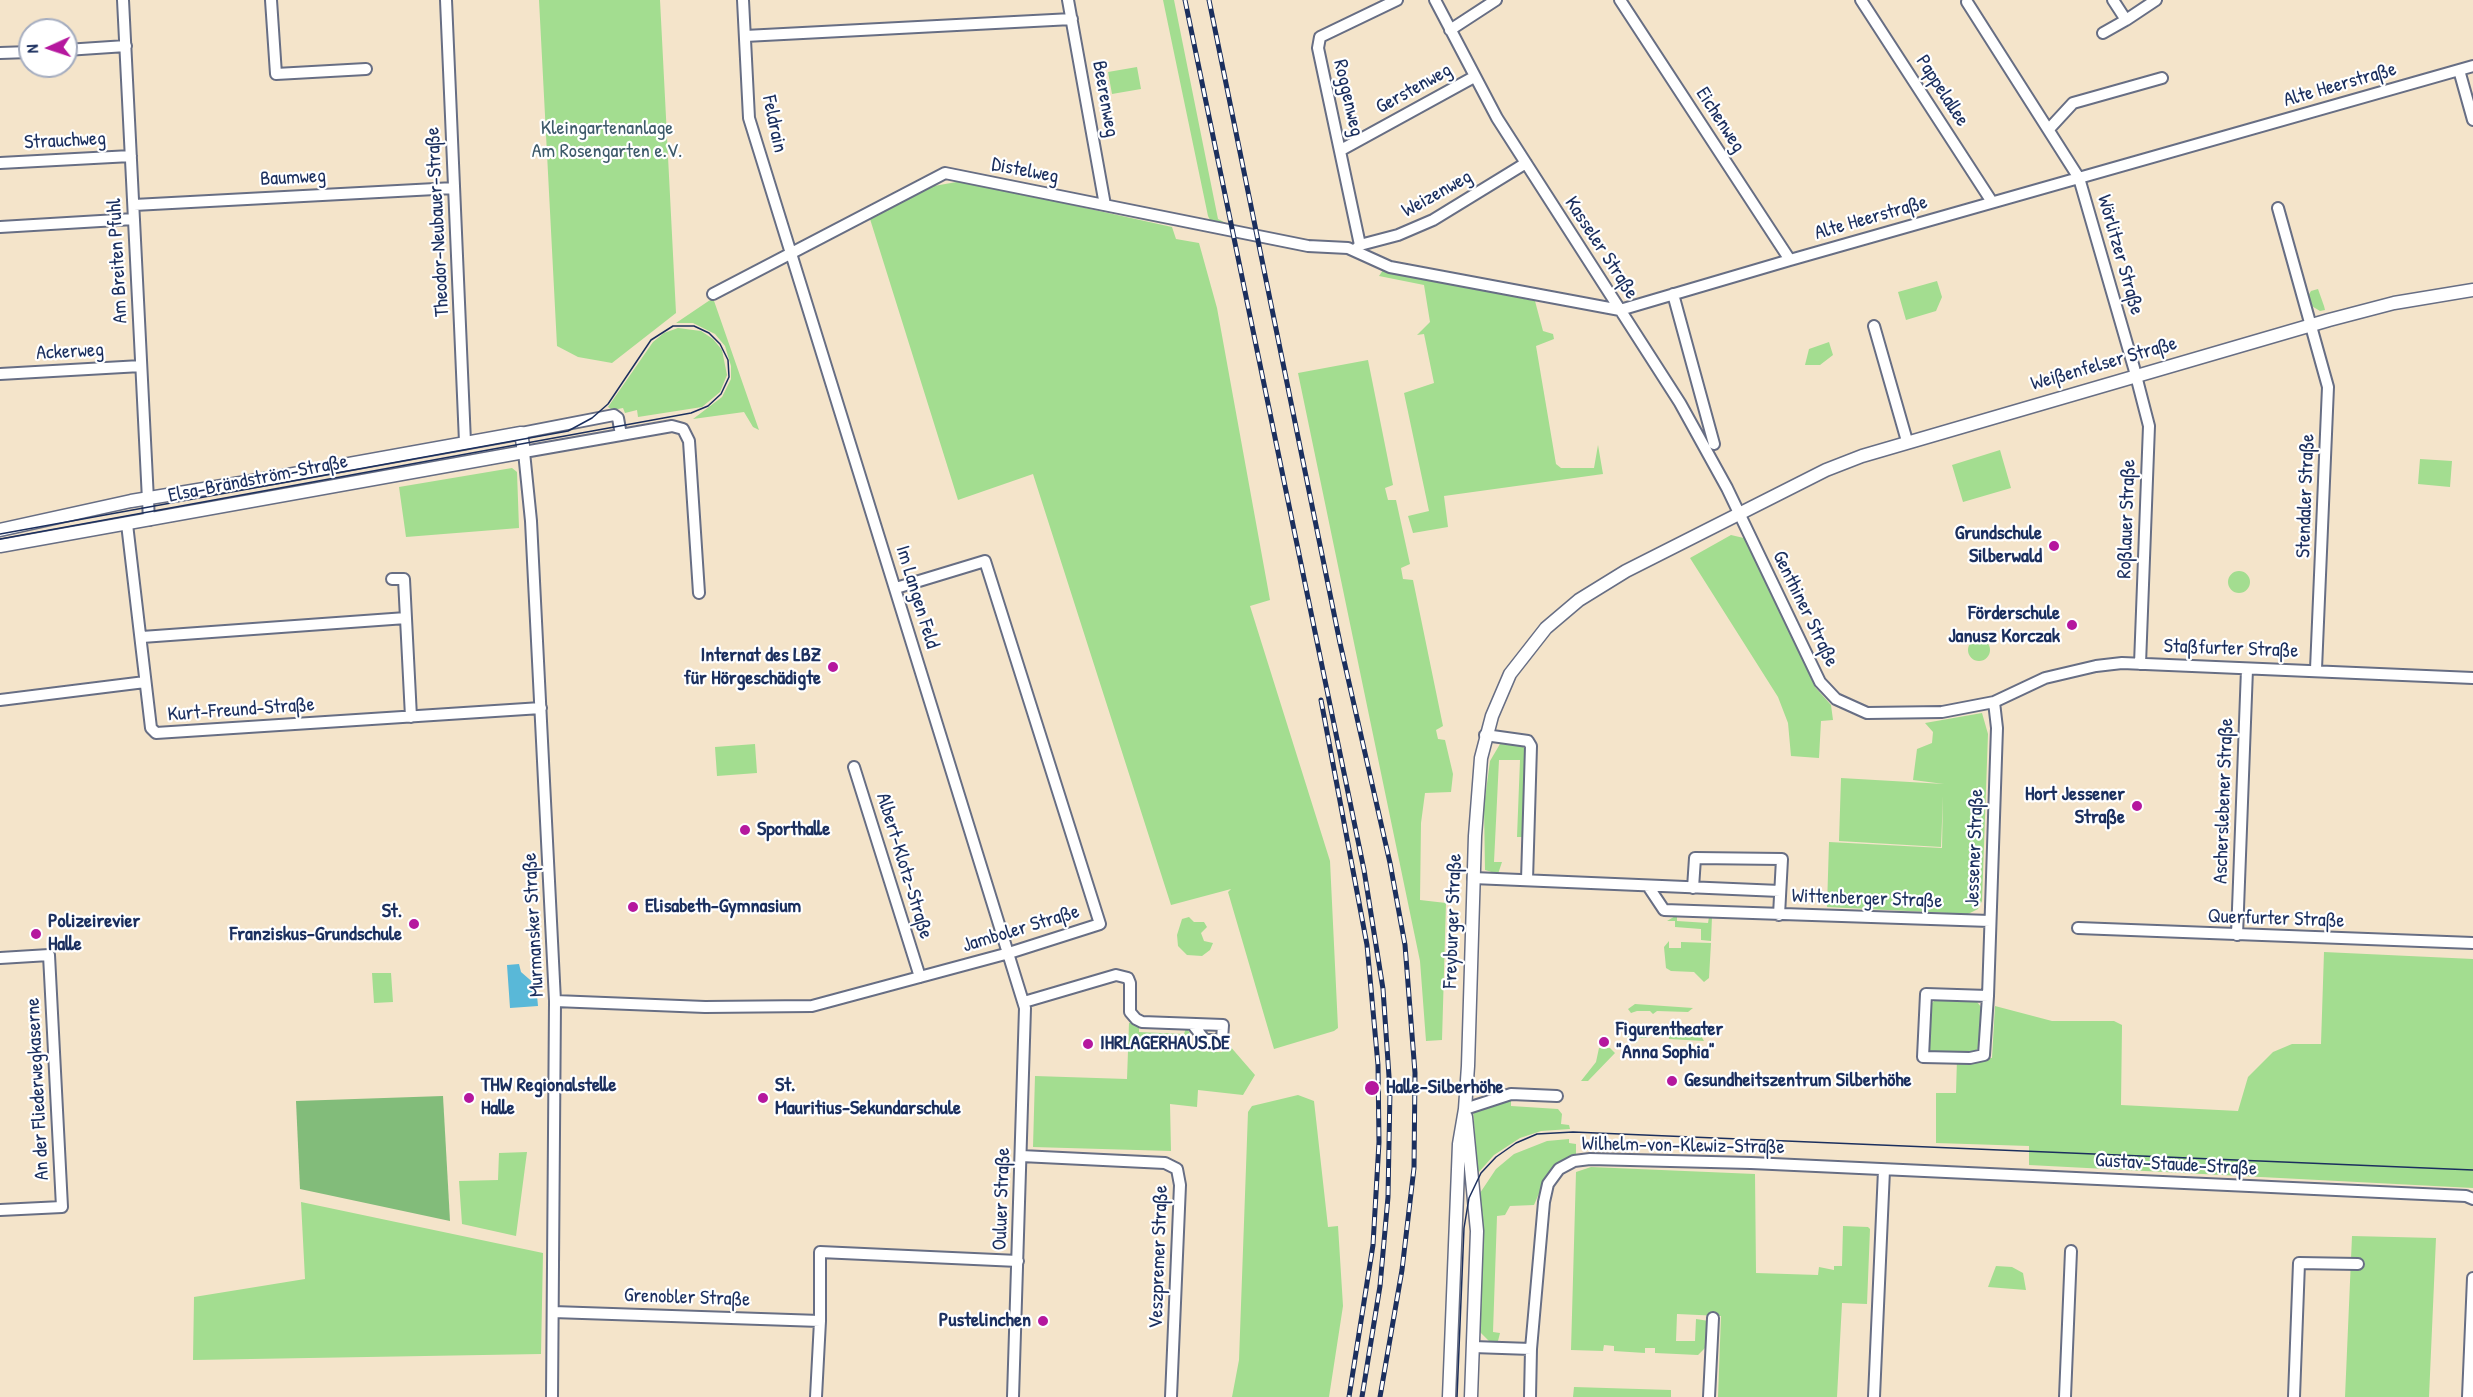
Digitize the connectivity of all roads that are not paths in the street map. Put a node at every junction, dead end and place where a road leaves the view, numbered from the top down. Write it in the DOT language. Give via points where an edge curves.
graph roads {
  1 [pos="123,0"];
  2 [pos="270,0"];
  3 [pos="446,0"];
  4 [pos="743,0"];
  5 [pos="1068,0"];
  6 [pos="1398,0"];
  7 [pos="1435,0"];
  8 [pos="1496,0"];
  9 [pos="1620,0"];
  10 [pos="1861,0"];
  11 [pos="2113,0"];
  12 [pos="2156,0"];
  13 [pos="1967,2"];
  14 [pos="1072,19"];
  15 [pos="2126,20"];
  16 [pos="1450,30"];
  17 [pos="2103,33"];
  18 [pos="745,36"];
  19 [pos="126,46"];
  20 [pos="78,49"];
  21 [pos="18,52"];
  22 [pos="0,53"];
  23 [pos="2473,66"];
  24 [pos="366,69"];
  25 [pos="2458,70"];
  26 [pos="1474,77"];
  27 [pos="2162,78"];
  28 [pos="2473,120"];
  29 [pos="2049,129"];
  30 [pos="1341,150"];
  31 [pos="131,156"];
  32 [pos="0,163"];
  33 [pos="1526,164"];
  34 [pos="2079,178"];
  35 [pos="454,188"];
  36 [pos="1992,202"];
  37 [pos="134,204"];
  38 [pos="1105,205"];
  39 [pos="2278,208"];
  40 [pos="134,219"];
  41 [pos="0,227"];
  42 [pos="1358,247"];
  43 [pos="791,253"];
  44 [pos="1790,260"];
  45 [pos="2473,290"];
  46 [pos="713,294"];
  47 [pos="1673,294"];
  48 [pos="1620,310"];
  49 [pos="2312,325"];
  50 [pos="1874,326"];
  51 [pos="141,366"];
  52 [pos="0,374"];
  53 [pos="2136,376"];
  54 [pos="521,433"];
  55 [pos="621,435"];
  56 [pos="1907,441"];
  57 [pos="465,442"];
  58 [pos="1714,444"];
  59 [pos="524,452"];
  60 [pos="468,462"];
  61 [pos="148,498"];
  62 [pos="1739,515"];
  63 [pos="149,520"];
  64 [pos="127,524"];
  65 [pos="0,530"];
  66 [pos="0,546"];
  67 [pos="392,579"];
  68 [pos="896,588"];
  69 [pos="699,593"];
  70 [pos="406,618"];
  71 [pos="142,637"];
  72 [pos="2140,664"];
  73 [pos="2247,669"];
  74 [pos="2316,669"];
  75 [pos="2473,678"];
  76 [pos="145,682"];
  77 [pos="0,700"];
  78 [pos="1994,702"];
  79 [pos="541,708"];
  80 [pos="411,717"];
  81 [pos="1485,735"];
  82 [pos="854,767"];
  83 [pos="1473,878"];
  84 [pos="1527,880"];
  85 [pos="1648,886"];
  86 [pos="1693,888"];
  87 [pos="1780,891"];
  88 [pos="1779,915"];
  89 [pos="1990,921"];
  90 [pos="2078,928"];
  91 [pos="2237,935"];
  92 [pos="2473,943"];
  93 [pos="1009,953"];
  94 [pos="0,958"];
  95 [pos="920,977"];
  96 [pos="1988,996"];
  97 [pos="555,1001"];
  98 [pos="1024,1002"];
  99 [pos="1193,1024"];
  100 [pos="1557,1096"];
  101 [pos="1465,1109"];
  102 [pos="1021,1156"];
  103 [pos="1884,1170"];
  104 [pos="2470,1197"];
  105 [pos="0,1210"];
  106 [pos="2072,1251"];
  107 [pos="1018,1261"];
  108 [pos="2358,1264"];
  109 [pos="2473,1278"];
  110 [pos="553,1312"];
  111 [pos="1713,1318"];
  112 [pos="820,1321"];
  113 [pos="1473,1347"];
  114 [pos="1531,1349"];
  115 [pos="552,1397"];
  116 [pos="816,1397"];
  117 [pos="1013,1397"];
  118 [pos="1171,1397"];
  119 [pos="1449,1397"];
  120 [pos="1471,1397"];
  121 [pos="1530,1397"];
  122 [pos="1709,1397"];
  123 [pos="1874,1397"];
  124 [pos="2065,1397"];
  125 [pos="2294,1397"];
  126 [pos="2468,1397"];
  1 -- 19 [label="street, Am Breiten Pfuhl"];
  2 -- 24 [label="street" via="276,74"];
  3 -- 35 [label="street, Theodor-Neubauer-Straße"];
  4 -- 18 [label="street, Feldrain"];
  5 -- 14 [label="street, Beerenweg"];
  6 -- 30 [label="street, Roggenweg" via="1320,37 1318,48"];
  7 -- 16 [label="street, Kasseler Straße"];
  8 -- 16 [label="street"];
  9 -- 44 [label="street, Eichenweg"];
  10 -- 36 [label="street, Pappelallee"];
  11 -- 15 [label="street"];
  12 -- 15 [label="street"];
  13 -- 29 [label="street"];
  14 -- 18 [label="street"];
  14 -- 38 [label="street, Beerenweg"];
  15 -- 17 [label="street"];
  16 -- 26 [label="street, Kasseler Straße"];
  18 -- 43 [label="street, Feldrain" via="750,118"];
  19 -- 20 [label="street"];
  19 -- 31 [label="street, Am Breiten Pfuhl"];
  21 -- 22 [label="street"];
  23 -- 25 [label="street, Alte Heerstraße"];
  25 -- 28 [label="street"];
  25 -- 34 [label="street, Alte Heerstraße"];
  26 -- 30 [label="street, Gerstenweg"];
  26 -- 33 [label="street, Kasseler Straße"];
  27 -- 29 [label="street" via="2073,103"];
  29 -- 34 [label="street"];
  30 -- 42 [label="street, Roggenweg"];
  31 -- 32 [label="street, Strauchweg"];
  31 -- 37 [label="street, Am Breiten Pfuhl"];
  33 -- 42 [label="street, Weizenweg" via="1433,220"];
  33 -- 48 [label="street, Kasseler Straße"];
  34 -- 36 [label="street, Alte Heerstraße"];
  34 -- 53 [label="street, Wörlitzer Straße"];
  35 -- 37 [label="street, Baumweg"];
  35 -- 57 [label="street, Theodor-Neubauer-Straße"];
  36 -- 44 [label="street, Alte Heerstraße"];
  37 -- 40 [label="street, Am Breiten Pfuhl"];
  38 -- 42 [label="street, Distelweg" via="1308,246"];
  38 -- 43 [label="street, Distelweg" via="945,173"];
  39 -- 49 [label="street"];
  40 -- 41 [label="street"];
  40 -- 51 [label="street, Am Breiten Pfuhl"];
  42 -- 48 [label="street, Alte Heerstraße" via="1390,267"];
  43 -- 46 [label="street, Distelweg"];
  43 -- 68 [label="street, Im Langen Feld"];
  44 -- 47 [label="street, Alte Heerstraße"];
  45 -- 49 [label="street, Weißenfelser Straße" via="2394,303"];
  47 -- 48 [label="street, Alte Heerstraße"];
  47 -- 58 [label="street"];
  48 -- 62 [label="street, Kasseler Straße" via="1680,403"];
  49 -- 53 [label="street, Weißenfelser Straße"];
  49 -- 74 [label="street, Stendaler Straße" via="2328,387"];
  50 -- 56 [label="street"];
  51 -- 52 [label="street, Ackerweg"];
  51 -- 61 [label="street, Am Breiten Pfuhl"];
  53 -- 56 [label="street, Weißenfelser Straße"];
  53 -- 72 [label="street, Roßlauer Straße" via="2149,426"];
  54 -- 55 [label="street, Elsa-Brändström-Straße" via="614,415"];
  54 -- 57 [label="street, Elsa-Brändström-Straße"];
  54 -- 59 [label="street"];
  55 -- 59 [label="street, Elsa-Brändström-Straße"];
  55 -- 69 [label="street, Elsa-Brändström-Straße" via="676,426 686,433"];
  56 -- 62 [label="street, Weißenfelser Straße" via="1827,470"];
  57 -- 60 [label="street"];
  57 -- 61 [label="street, Elsa-Brändström-Straße"];
  59 -- 60 [label="street, Elsa-Brändström-Straße"];
  59 -- 79 [label="street, Murmansker Straße"];
  60 -- 63 [label="street, Elsa-Brändström-Straße"];
  61 -- 63 [label="street, Am Breiten Pfuhl"];
  61 -- 65 [label="street, Elsa-Brändström-Straße"];
  62 -- 78 [label="street, Genthiner Straße" via="1820,682 1836,699 1867,714 1898,715"];
  62 -- 81 [label="street, Freyburger Straße" via="1626,571 1558,616 1510,674"];
  63 -- 64 [label="street, Elsa-Brändström-Straße"];
  64 -- 66 [label="street, Elsa-Brändström-Straße"];
  64 -- 71 [label="street, Kurt-Freund-Straße"];
  67 -- 70 [label="street" via="404,579"];
  68 -- 93 [label="street, Im Langen Feld"];
  68 -- 93 [label="street, Jamboler Straße" via="985,561 1100,924"];
  70 -- 71 [label="street"];
  70 -- 80 [label="street"];
  71 -- 76 [label="street, Kurt-Freund-Straße"];
  72 -- 73 [label="street, Staßfurter Straße"];
  72 -- 78 [label="street, Staßfurter Straße" via="2096,666 2045,678"];
  73 -- 74 [label="street, Staßfurter Straße"];
  73 -- 91 [label="street, Ascherslebener Straße"];
  74 -- 75 [label="street, Staßfurter Straße"];
  76 -- 77 [label="street"];
  76 -- 80 [label="street, Kurt-Freund-Straße" via="151,728 156,733"];
  78 -- 89 [label="street, Jessener Straße" via="1997,728"];
  79 -- 80 [label="street, Kurt-Freund-Straße"];
  79 -- 97 [label="street, Murmansker Straße"];
  81 -- 83 [label="street, Freyburger Straße" via="1477,794"];
  81 -- 84 [label="street" via="1528,741 1531,746"];
  82 -- 95 [label="street, Albert-Klotz-Straße"];
  83 -- 84 [label="street, Wittenberger Straße"];
  83 -- 101 [label="street, Freyburger Straße"];
  84 -- 85 [label="street, Wittenberger Straße"];
  85 -- 86 [label="street, Wittenberger Straße"];
  85 -- 88 [label="street, Wittenberger Straße" via="1664,910"];
  86 -- 87 [label="street, Wittenberger Straße"];
  86 -- 87 [label="street, Wittenberger Straße" via="1695,858 1782,859"];
  87 -- 88 [label="street, Wittenberger Straße"];
  88 -- 89 [label="street, Wittenberger Straße"];
  89 -- 96 [label="street, Jessener Straße"];
  90 -- 91 [label="street, Querfurter Straße"];
  91 -- 92 [label="street, Querfurter Straße"];
  93 -- 95 [label="street, Jamboler Straße"];
  93 -- 98 [label="street, Ouluer Straße"];
  94 -- 105 [label="street, An der Fliederwegkaserne" via="49,955 62,1207"];
  95 -- 97 [label="street, Jamboler Straße" via="812,1006 705,1007"];
  96 -- 96 [label="street, Jessener Straße" via="1926,994 1923,1057 1984,1055"];
  97 -- 110 [label="street, Murmansker Straße"];
  98 -- 99 [label="street" via="1116,975 1128,978 1130,1012 1136,1019"];
  98 -- 102 [label="street, Ouluer Straße" via="1027,1027"];
  100 -- 101 [label="street" via="1511,1094"];
  101 -- 113 [label="street, Freyburger Straße" via="1477,1224"];
  101 -- 119 [label="street, Freyburger Straße" via="1459,1144"];
  102 -- 107 [label="street, Ouluer Straße"];
  102 -- 118 [label="street, Veszpremer Straße" via="1165,1163 1177,1169 1180,1185"];
  103 -- 104 [label="street, Gustav-Staude-Straße"];
  103 -- 114 [label="street, Wilhelm-von-Klewiz-Straße" via="1657,1160 1574,1161 1559,1169 1548,1184"];
  103 -- 123 [label="street"];
  106 -- 124 [label="street"];
  107 -- 112 [label="street" via="820,1252"];
  107 -- 117 [label="street, Ouluer Straße"];
  108 -- 125 [label="street" via="2299,1263"];
  109 -- 126 [label="street"];
  110 -- 112 [label="street, Grenobler Straße"];
  110 -- 115 [label="street, Murmansker Straße"];
  111 -- 122 [label="street"];
  112 -- 116 [label="street"];
  113 -- 114 [label="street"];
  113 -- 120 [label="street, Freyburger Straße"];
  114 -- 121 [label="street, Wilhelm-von-Klewiz-Straße"];
}
